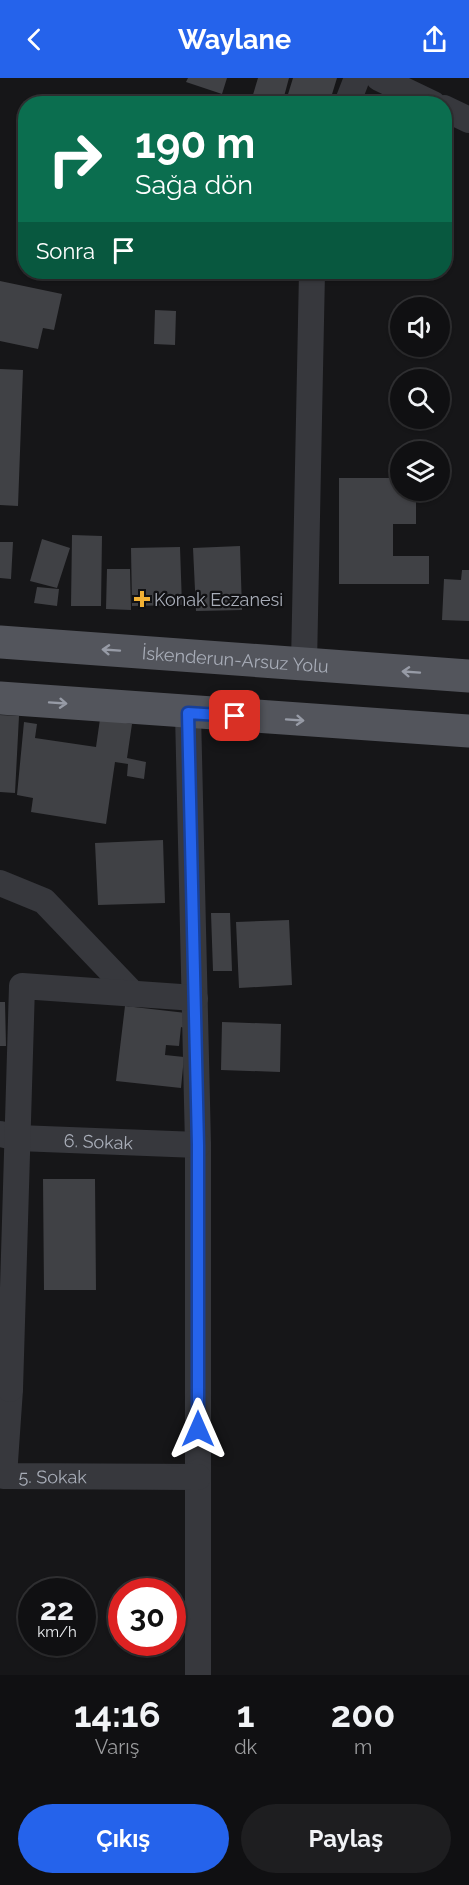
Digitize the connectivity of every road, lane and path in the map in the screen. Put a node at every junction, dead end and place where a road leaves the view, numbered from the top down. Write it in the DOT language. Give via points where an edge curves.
graph roads {
  1 [pos="357,78"];
  2 [pos="379,78"];
  3 [pos="350,96"];
  4 [pos="416,96"];
  5 [pos="452,112"];
  6 [pos="469,120"];
  7 [pos="312,279"];
  8 [pos="0,642"];
  9 [pos="304,664"];
  10 [pos="469,676"];
  11 [pos="0,698"];
  12 [pos="188,713"];
  13 [pos="469,731"];
  14 [pos="0,883"];
  15 [pos="134,994"];
  16 [pos="195,998"];
  17 [pos="9,1136"];
  18 [pos="198,1145"];
  19 [pos="5,1388"];
  20 [pos="198,1477"];
  21 [pos="198,1675"];
  1 -- 3 [label="street"];
  2 -- 4 [label="street"];
  5 -- 6 [label="street"];
  7 -- 9 [label="street"];
  9 -- 8 [label="main road, İskenderun-Arsuz Yolu, one-way"];
  10 -- 9 [label="main road, İskenderun-Arsuz Yolu, one-way"];
  11 -- 12 [label="main road, one-way"];
  12 -- 13 [label="main road, one-way"];
  12 -- 16 [label="street"];
  14 -- 15 [label="street" via="44,901"];
  15 -- 16 [label="street"];
  15 -- 17 [label="street" via="22,986"];
  16 -- 18 [label="street"];
  17 -- 18 [label="street, 6. Sokak"];
  17 -- 19 [label="street"];
  18 -- 20 [label="street"];
  19 -- 20 [label="street, 5. Sokak" via="4,1476"];
  20 -- 21 [label="street"];
}
